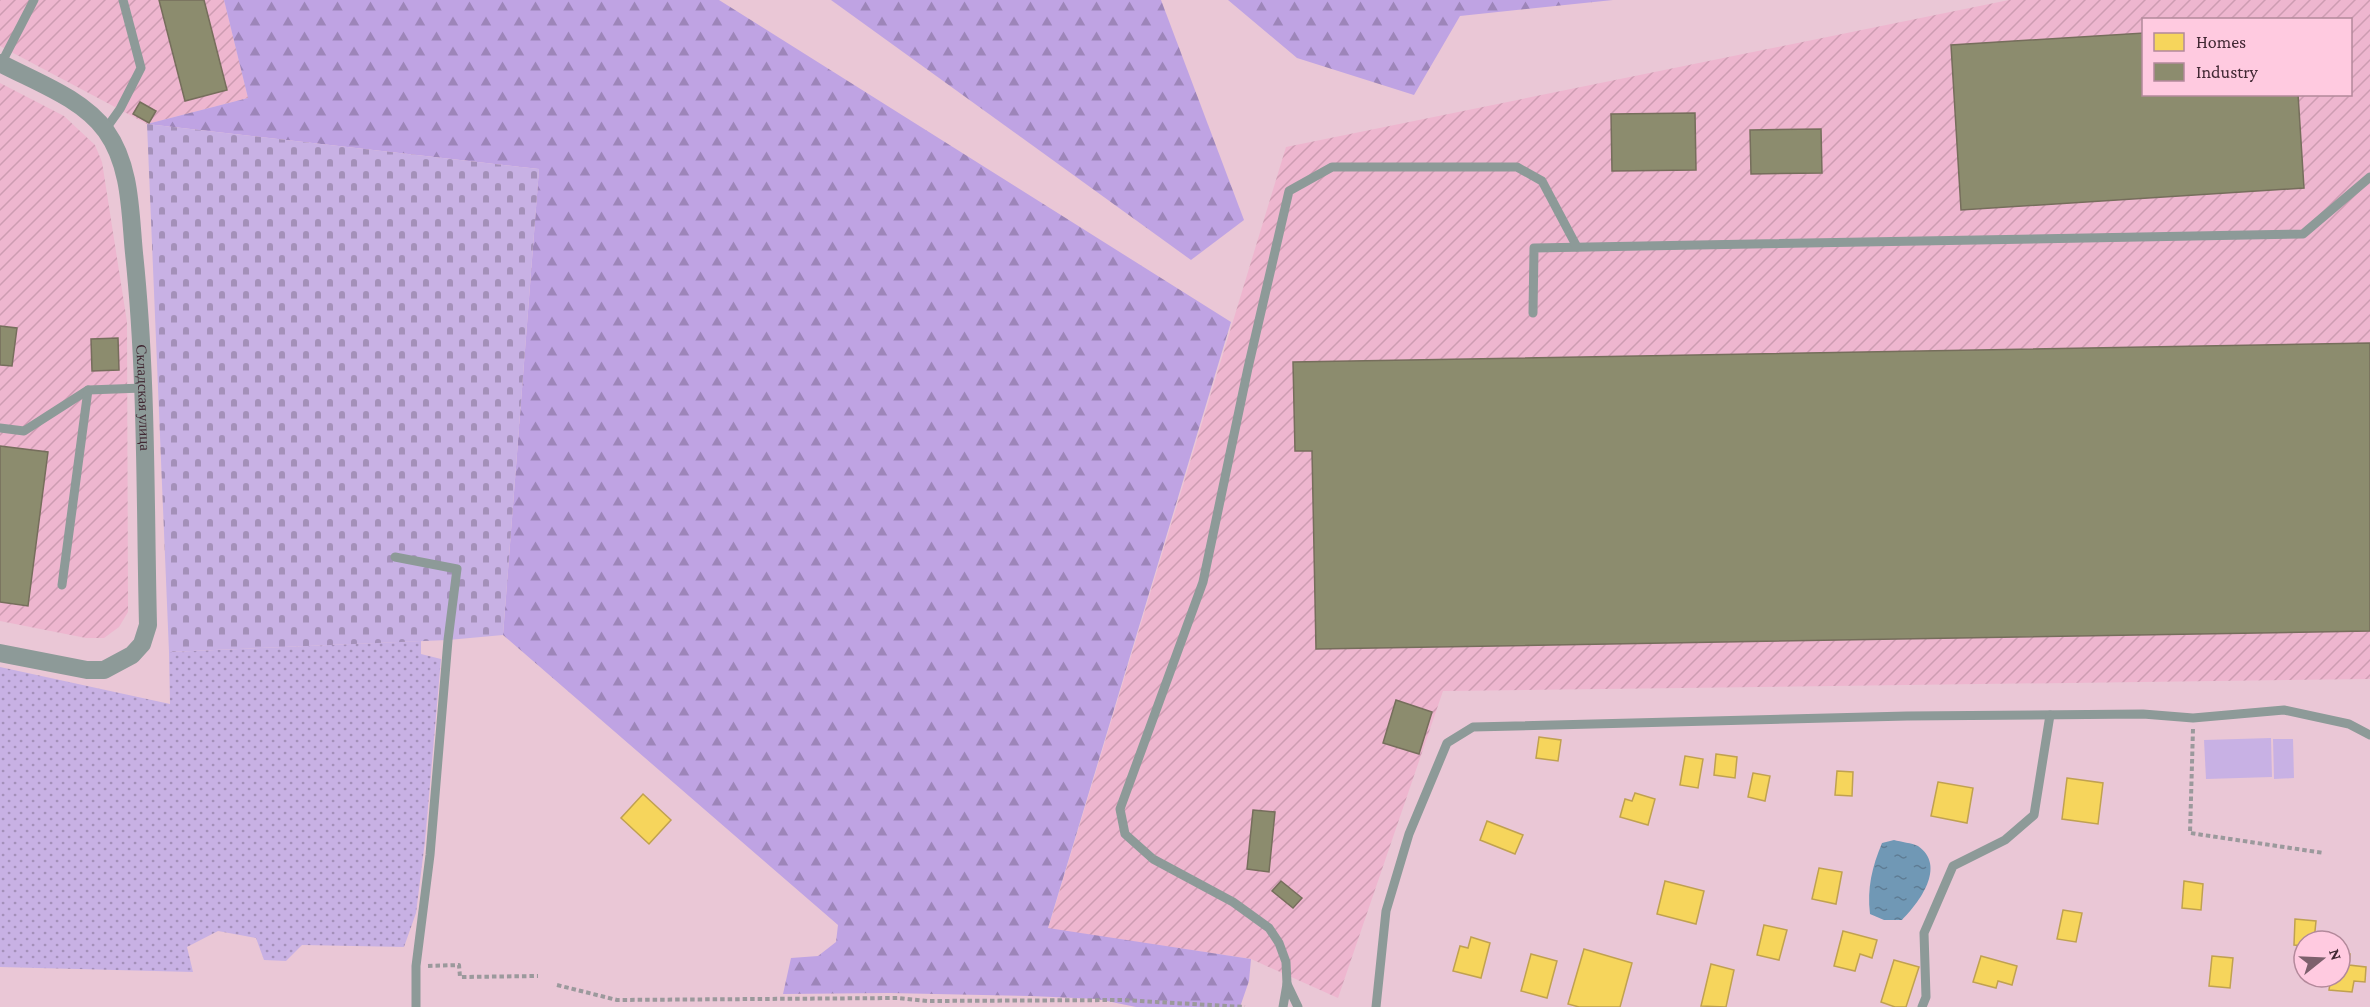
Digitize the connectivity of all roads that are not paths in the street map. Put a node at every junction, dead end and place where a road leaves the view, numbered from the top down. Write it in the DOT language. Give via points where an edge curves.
graph roads {
  1 [pos="34,0"];
  2 [pos="123,0"];
  3 [pos="1,63"];
  4 [pos="105,130"];
  5 [pos="2370,177"];
  6 [pos="1577,247"];
  7 [pos="1533,313"];
  8 [pos="143,388"];
  9 [pos="88,390"];
  10 [pos="0,428"];
  11 [pos="395,557"];
  12 [pos="62,585"];
  13 [pos="0,652"];
  14 [pos="2050,715"];
  15 [pos="2370,735"];
  16 [pos="1287,984"];
  17 [pos="416,1007"];
  18 [pos="1283,1007"];
  19 [pos="1298,1007"];
  20 [pos="1376,1007"];
  21 [pos="1922,1007"];
  1 -- 3 [label="lane"];
  2 -- 4 [label="lane" via="141,68"];
  3 -- 4 [label="street, Складская улица" via="89,112"];
  4 -- 8 [label="street, Складская улица" via="119,152 126,179 141,321"];
  5 -- 6 [label="lane" via="2303,234"];
  6 -- 7 [label="lane" via="1534,248"];
  6 -- 16 [label="lane" via="1542,180 1517,167 1332,167 1289,191 1203,582 1120,809 1125,834 1153,859 1233,902 1269,928 1286,962"];
  8 -- 9 [label="lane"];
  8 -- 13 [label="street, Складская улица" via="148,625 142,644 132,655 105,670 87,670"];
  9 -- 10 [label="lane" via="24,431"];
  9 -- 12 [label="lane"];
  11 -- 17 [label="lane" via="457,569 416,966"];
  14 -- 15 [label="lane" via="2193,718 2284,710 2349,724"];
  14 -- 20 [label="lane" via="1473,727 1447,743 1409,834 1386,911"];
  14 -- 21 [label="lane" via="2034,815 2005,840 1953,866 1924,933 1926,997"];
  16 -- 18 [label="lane"];
  16 -- 19 [label="lane"];
}
